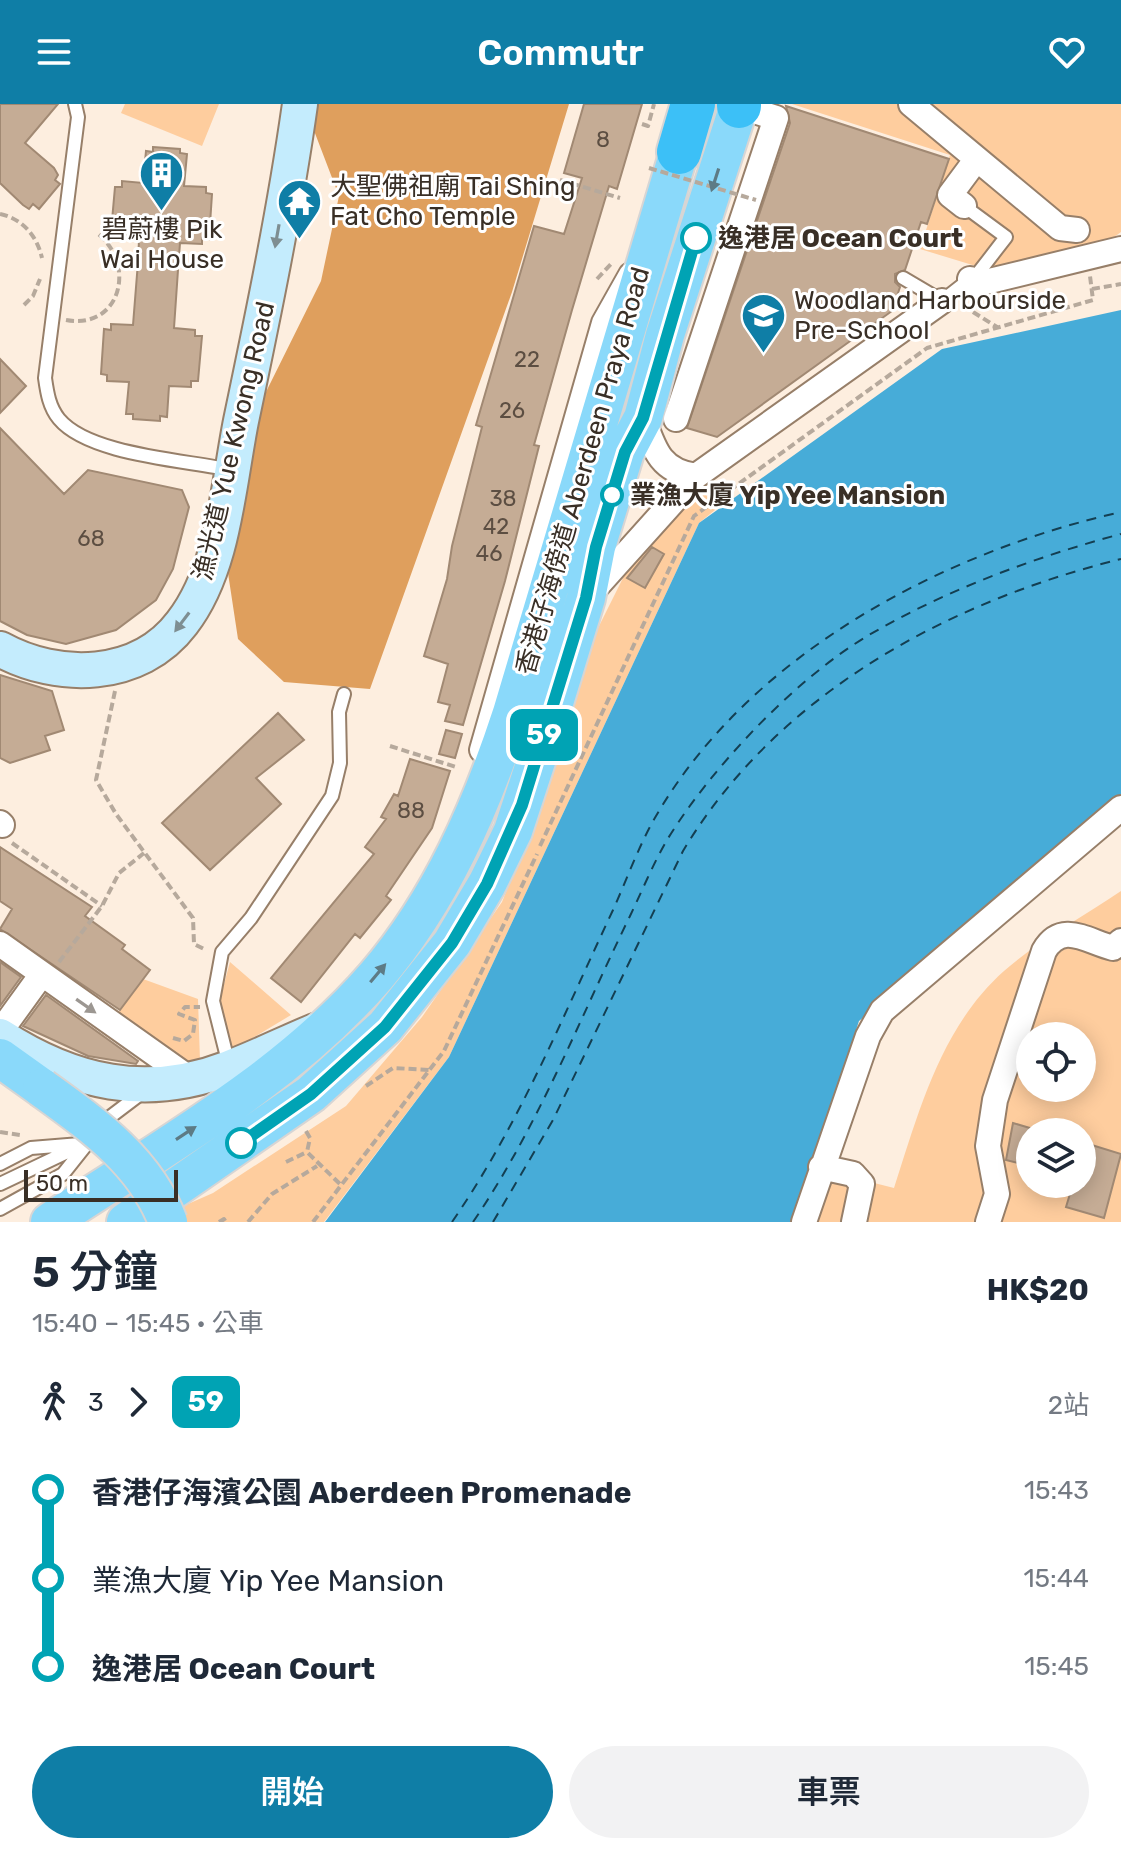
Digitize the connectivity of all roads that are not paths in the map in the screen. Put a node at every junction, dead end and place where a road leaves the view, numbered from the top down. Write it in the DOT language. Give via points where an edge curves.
graph roads {
  1 [pos="75,104"];
  2 [pos="300,104"];
  3 [pos="693,104"];
  4 [pos="911,104"];
  5 [pos="751,109"];
  6 [pos="664,160"];
  7 [pos="976,160"];
  8 [pos="964,206"];
  9 [pos="1077,230"];
  10 [pos="1121,249"];
  11 [pos="903,278"];
  12 [pos="972,282"];
  13 [pos="942,301"];
  14 [pos="660,419"];
  15 [pos="231,470"];
  16 [pos="696,476"];
  17 [pos="586,598"];
  18 [pos="0,649"];
  19 [pos="344,694"];
  20 [pos="1121,808"];
  21 [pos="1121,941"];
  22 [pos="0,944"];
  23 [pos="46,973"];
  24 [pos="322,1028"];
  25 [pos="0,1034"];
  26 [pos="0,1058"];
  27 [pos="230,1068"];
  28 [pos="0,1073"];
  29 [pos="173,1082"];
  30 [pos="38,1092"];
  31 [pos="86,1143"];
  32 [pos="0,1164"];
  33 [pos="821,1167"];
  34 [pos="0,1184"];
  35 [pos="0,1209"];
  36 [pos="50,1222"];
  37 [pos="126,1222"];
  38 [pos="153,1222"];
  39 [pos="168,1222"];
  40 [pos="804,1222"];
  41 [pos="854,1222"];
  42 [pos="988,1222"];
  1 -- 15 [label="lane" via="78,117 45,378 48,400 76,435"];
  2 -- 15 [label="street, 漁光道 Yue Kwong Road, one-way"];
  3 -- 6 [label="highway, 香港仔海傍道 Aberdeen Praya Road"];
  4 -- 7 [label="street"];
  5 -- 14 [label="main road, 香港仔海傍道 Aberdeen Praya Road" via="665,335"];
  24 -- 6 [label="main road, 香港仔海傍道 Aberdeen Praya Road, one-way" via="356,998 419,918 464,839 491,776 646,253"];
  7 -- 8 [label="street" via="950,195"];
  7 -- 9 [label="street" via="1060,228"];
  8 -- 12 [label="lane" via="1006,237"];
  10 -- 12 [label="street"];
  11 -- 13 [label="lane"];
  12 -- 13 [label="lane"];
  13 -- 16 [label="street"];
  14 -- 16 [label="street" via="660,460 681,474"];
  14 -- 17 [label="main road, 香港仔海傍道 Aberdeen Praya Road" via="625,452"];
  15 -- 18 [label="street, 漁光道 Yue Kwong Road, one-way" via="204,584 188,615 163,642 120,665 80,671 46,668"];
  16 -- 17 [label="street"];
  17 -- 37 [label="main road, 香港仔海傍道 Aberdeen Praya Road" via="522,805 487,884 452,943 385,1027 290,1110"];
  19 -- 27 [label="lane" via="340,763 332,796 251,918 222,952 214,1007"];
  20 -- 33 [label="street" via="882,1011"];
  21 -- 42 [label="street" via="1113,948 1072,933 1044,951 995,1100 988,1146 997,1194"];
  22 -- 23 [label="street"];
  23 -- 25 [label="street"];
  23 -- 29 [label="street, one-way"];
  24 -- 27 [label="street"];
  36 -- 24 [label="main road, 香港仔海傍道 Aberdeen Praya Road, one-way" via="256,1084"];
  25 -- 29 [label="street" via="62,1071 91,1079"];
  26 -- 30 [label="main road"];
  27 -- 29 [label="street"];
  28 -- 30 [label="main road"];
  29 -- 31 [label="lane" via="119,1109"];
  30 -- 38 [label="main road" via="115,1162"];
  30 -- 39 [label="main road, bridge" via="125,1154"];
  31 -- 32 [label="lane" via="31,1148"];
  31 -- 34 [label="lane"];
  31 -- 35 [label="lane" via="55,1180"];
  33 -- 40 [label="street"];
  33 -- 41 [label="street" via="853,1174 862,1184"];
}
